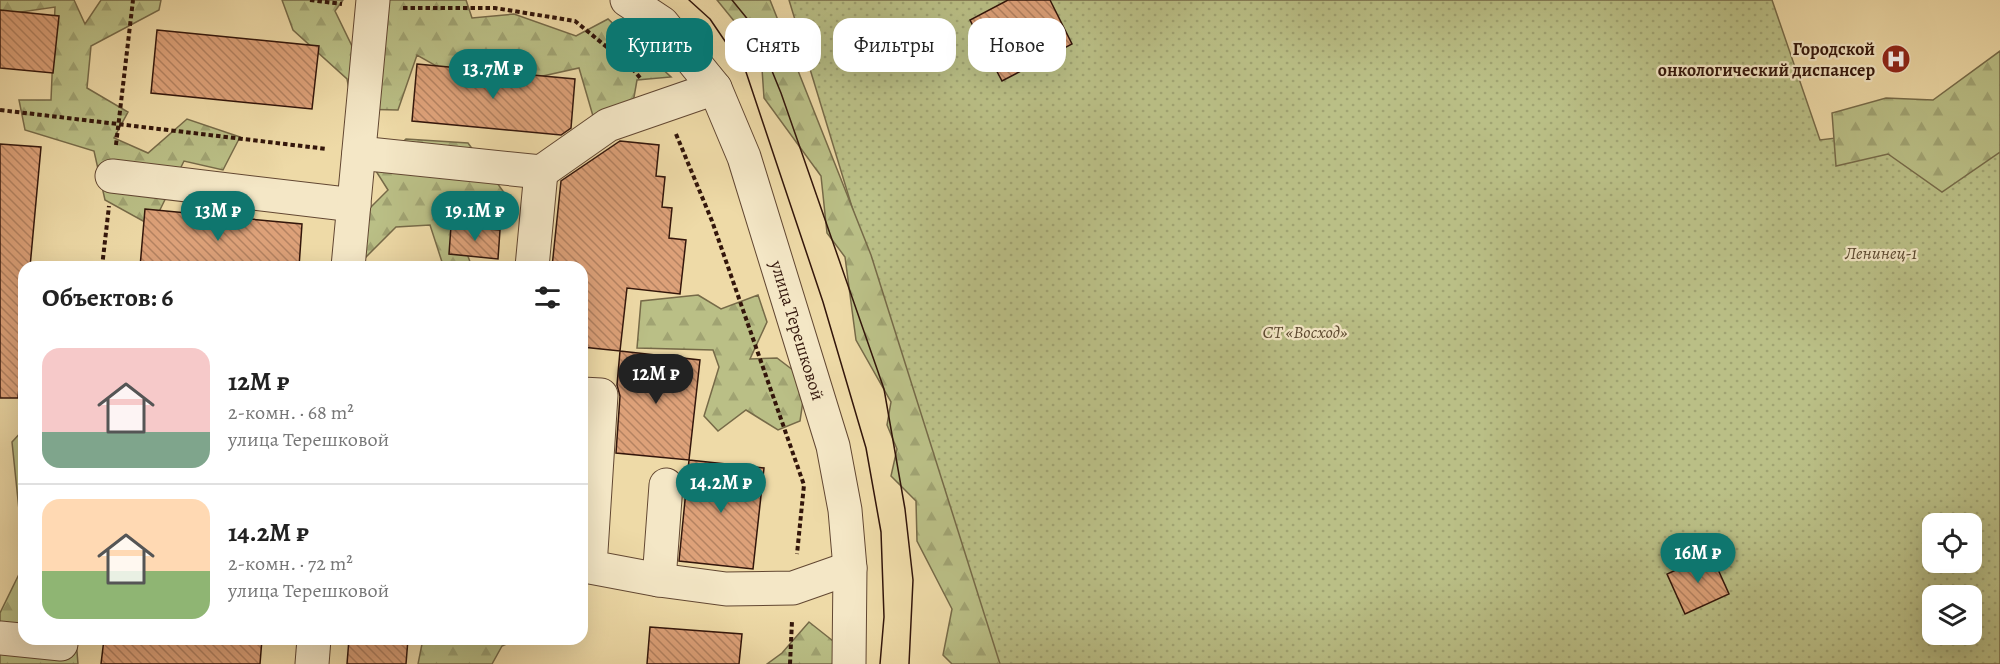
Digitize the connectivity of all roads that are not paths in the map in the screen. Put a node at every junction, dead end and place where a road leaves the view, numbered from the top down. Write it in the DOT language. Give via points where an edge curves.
graph roads {
  1 [pos="627,0"];
  2 [pos="373,4"];
  3 [pos="715,88"];
  4 [pos="359,153"];
  5 [pos="541,172"];
  6 [pos="112,176"];
  7 [pos="354,205"];
  8 [pos="349,261"];
  9 [pos="533,261"];
  10 [pos="588,394"];
  11 [pos="666,485"];
  12 [pos="850,568"];
  13 [pos="659,580"];
  14 [pos="0,638"];
  15 [pos="18,641"];
  16 [pos="38,645"];
  17 [pos="314,645"];
  18 [pos="60,649"];
  19 [pos="312,664"];
  20 [pos="849,664"];
  1 -- 3 [label="street, улица Терешковой" via="662,23"];
  2 -- 4 [label="street"];
  3 -- 5 [label="street" via="608,125"];
  3 -- 12 [label="street, улица Терешковой" via="744,157 833,446 845,510"];
  4 -- 5 [label="street"];
  4 -- 7 [label="street"];
  5 -- 9 [label="street"];
  6 -- 7 [label="street"];
  7 -- 8 [label="street"];
  10 -- 13 [label="street" via="601,395 590,567"];
  11 -- 13 [label="street"];
  12 -- 13 [label="street" via="793,588 726,589"];
  12 -- 20 [label="street, улица Терешковой"];
  14 -- 15 [label="street"];
  16 -- 18 [label="street"];
  17 -- 19 [label="street"];
}
